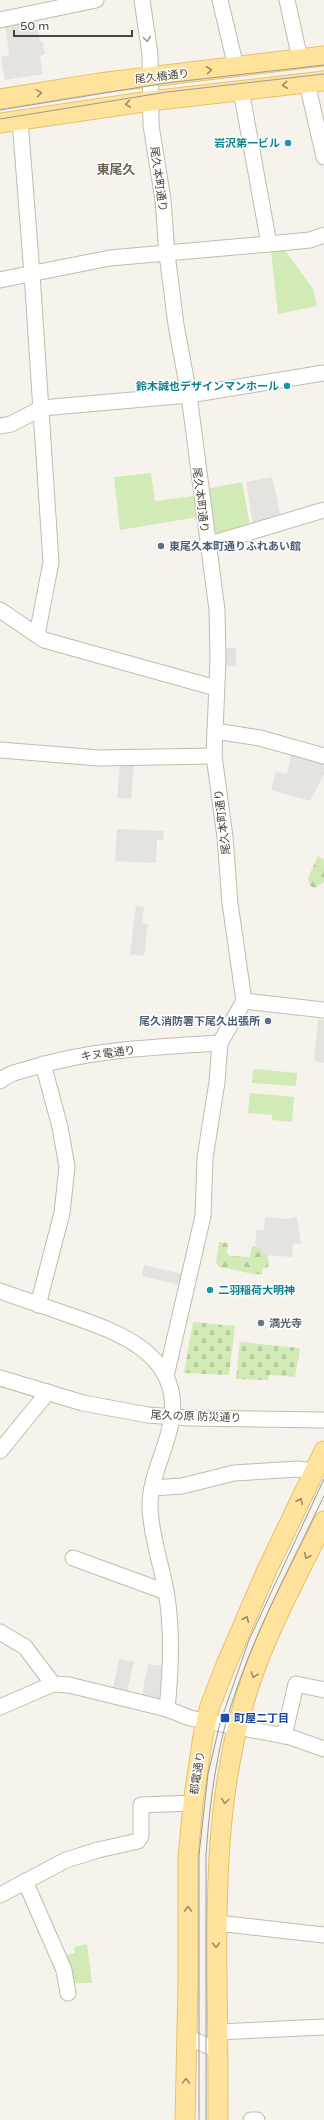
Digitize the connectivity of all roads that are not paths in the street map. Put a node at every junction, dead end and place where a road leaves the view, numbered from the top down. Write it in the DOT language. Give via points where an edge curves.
graph roads {
  1 [pos="96,0"];
  2 [pos="142,0"];
  3 [pos="220,0"];
  4 [pos="287,0"];
  5 [pos="0,20"];
  6 [pos="324,56"];
  7 [pos="300,59"];
  8 [pos="236,67"];
  9 [pos="150,77"];
  10 [pos="315,82"];
  11 [pos="241,90"];
  12 [pos="0,99"];
  13 [pos="150,101"];
  14 [pos="20,120"];
  15 [pos="0,123"];
  16 [pos="324,157"];
  17 [pos="324,235"];
  18 [pos="270,244"];
  19 [pos="167,254"];
  20 [pos="32,274"];
  21 [pos="0,280"];
  22 [pos="324,373"];
  23 [pos="189,395"];
  24 [pos="42,408"];
  25 [pos="0,426"];
  26 [pos="324,510"];
  27 [pos="207,545"];
  28 [pos="0,610"];
  29 [pos="37,635"];
  30 [pos="216,688"];
  31 [pos="215,731"];
  32 [pos="0,750"];
  33 [pos="214,756"];
  34 [pos="324,756"];
  35 [pos="244,1001"];
  36 [pos="324,1010"];
  37 [pos="220,1043"];
  38 [pos="43,1064"];
  39 [pos="0,1080"];
  40 [pos="0,1291"];
  41 [pos="38,1304"];
  42 [pos="166,1376"];
  43 [pos="0,1378"];
  44 [pos="48,1392"];
  45 [pos="172,1418"];
  46 [pos="324,1420"];
  47 [pos="0,1451"];
  48 [pos="324,1451"];
  49 [pos="314,1471"];
  50 [pos="152,1488"];
  51 [pos="324,1521"];
  52 [pos="73,1558"];
  53 [pos="166,1592"];
  54 [pos="0,1632"];
  55 [pos="53,1684"];
  56 [pos="324,1690"];
  57 [pos="0,1707"];
  58 [pos="167,1709"];
  59 [pos="206,1721"];
  60 [pos="238,1727"];
  61 [pos="284,1736"];
  62 [pos="324,1749"];
  63 [pos="193,1803"];
  64 [pos="25,1881"];
  65 [pos="0,1895"];
  66 [pos="217,1923"];
  67 [pos="324,1935"];
  68 [pos="68,1993"];
  69 [pos="324,2027"];
  70 [pos="186,2037"];
  71 [pos="217,2041"];
  72 [pos="220,2116"];
  73 [pos="185,2120"];
  74 [pos="251,2120"];
  75 [pos="256,2120"];
  1 -- 5 [label="street"];
  2 -- 9 [label="street, 尾久本町通り, one-way" via="150,54"];
  3 -- 8 [label="street"];
  4 -- 7 [label="street"];
  6 -- 7 [label="main road, 尾久橋通り"];
  7 -- 8 [label="main road, 尾久橋通り"];
  9 -- 8 [label="main road, 尾久橋通り, one-way"];
  12 -- 9 [label="main road, 尾久橋通り, one-way"];
  9 -- 13 [label="street, 尾久本町通り"];
  10 -- 11 [label="main road, one-way"];
  10 -- 16 [label="street"];
  11 -- 13 [label="main road"];
  11 -- 18 [label="street"];
  13 -- 14 [label="main road, one-way"];
  13 -- 19 [label="street, 尾久本町通り"];
  14 -- 15 [label="main road"];
  14 -- 20 [label="street"];
  17 -- 18 [label="street" via="310,240"];
  18 -- 19 [label="street"];
  19 -- 20 [label="street" via="110,258"];
  19 -- 23 [label="street, 尾久本町通り" via="176,325"];
  20 -- 21 [label="street"];
  20 -- 24 [label="street"];
  22 -- 23 [label="street"];
  23 -- 24 [label="street"];
  23 -- 27 [label="street, 尾久本町通り"];
  24 -- 25 [label="street" via="11,424"];
  24 -- 29 [label="street" via="51,562"];
  26 -- 27 [label="street"];
  27 -- 30 [label="street, 尾久本町通り" via="217,610"];
  28 -- 29 [label="street"];
  29 -- 30 [label="street" via="44,640 94,655"];
  30 -- 31 [label="street, 尾久本町通り"];
  31 -- 33 [label="street, 尾久本町通り"];
  31 -- 34 [label="street" via="260,738"];
  32 -- 33 [label="street" via="99,758"];
  33 -- 35 [label="street, 尾久本町通り"];
  35 -- 36 [label="street"];
  35 -- 37 [label="street"];
  37 -- 38 [label="street, キヌ電通り" via="100,1051"];
  37 -- 42 [label="street" via="217,1082 205,1158 203,1216"];
  38 -- 39 [label="street, キヌ電通り" via="6,1075"];
  38 -- 41 [label="street" via="60,1127 67,1167 62,1213"];
  40 -- 41 [label="street"];
  41 -- 42 [label="street" via="127,1338 143,1349"];
  42 -- 45 [label="street" via="173,1405"];
  43 -- 44 [label="street, 尾久の原 防災通り"];
  44 -- 45 [label="street, 尾久の原 防災通り" via="83,1403"];
  44 -- 47 [label="street"];
  45 -- 46 [label="street, 尾久の原 防災通り"];
  45 -- 50 [label="street"];
  48 -- 49 [label="main road, 都電通り"];
  49 -- 50 [label="street" via="298,1469 234,1473 182,1486"];
  59 -- 49 [label="main road, 都電通り, one-way" via="226,1665 266,1572"];
  50 -- 53 [label="street" via="150,1507 153,1534"];
  51 -- 60 [label="main road, one-way" via="261,1654"];
  52 -- 53 [label="street"];
  53 -- 58 [label="street" via="170,1622 171,1673"];
  54 -- 55 [label="street" via="25,1647"];
  55 -- 57 [label="street"];
  55 -- 58 [label="street" via="69,1685"];
  56 -- 61 [label="street" via="296,1684"];
  58 -- 59 [label="street"];
  59 -- 60 [label="street"];
  59 -- 63 [label="main road, 都電通り"];
  60 -- 61 [label="street"];
  60 -- 66 [label="main road, one-way" via="219,1851"];
  61 -- 62 [label="street"];
  63 -- 64 [label="street" via="140,1804 141,1836 138,1841 66,1860"];
  70 -- 63 [label="main road, 都電通り, one-way" via="188,1858"];
  64 -- 65 [label="street"];
  64 -- 68 [label="street" via="64,1970"];
  66 -- 67 [label="street"];
  66 -- 71 [label="main road, one-way"];
  69 -- 71 [label="street"];
  70 -- 71 [label="street"];
  73 -- 70 [label="main road, 都電通り, one-way"];
  71 -- 72 [label="main road"];
  74 -- 75 [label="street"];
}
